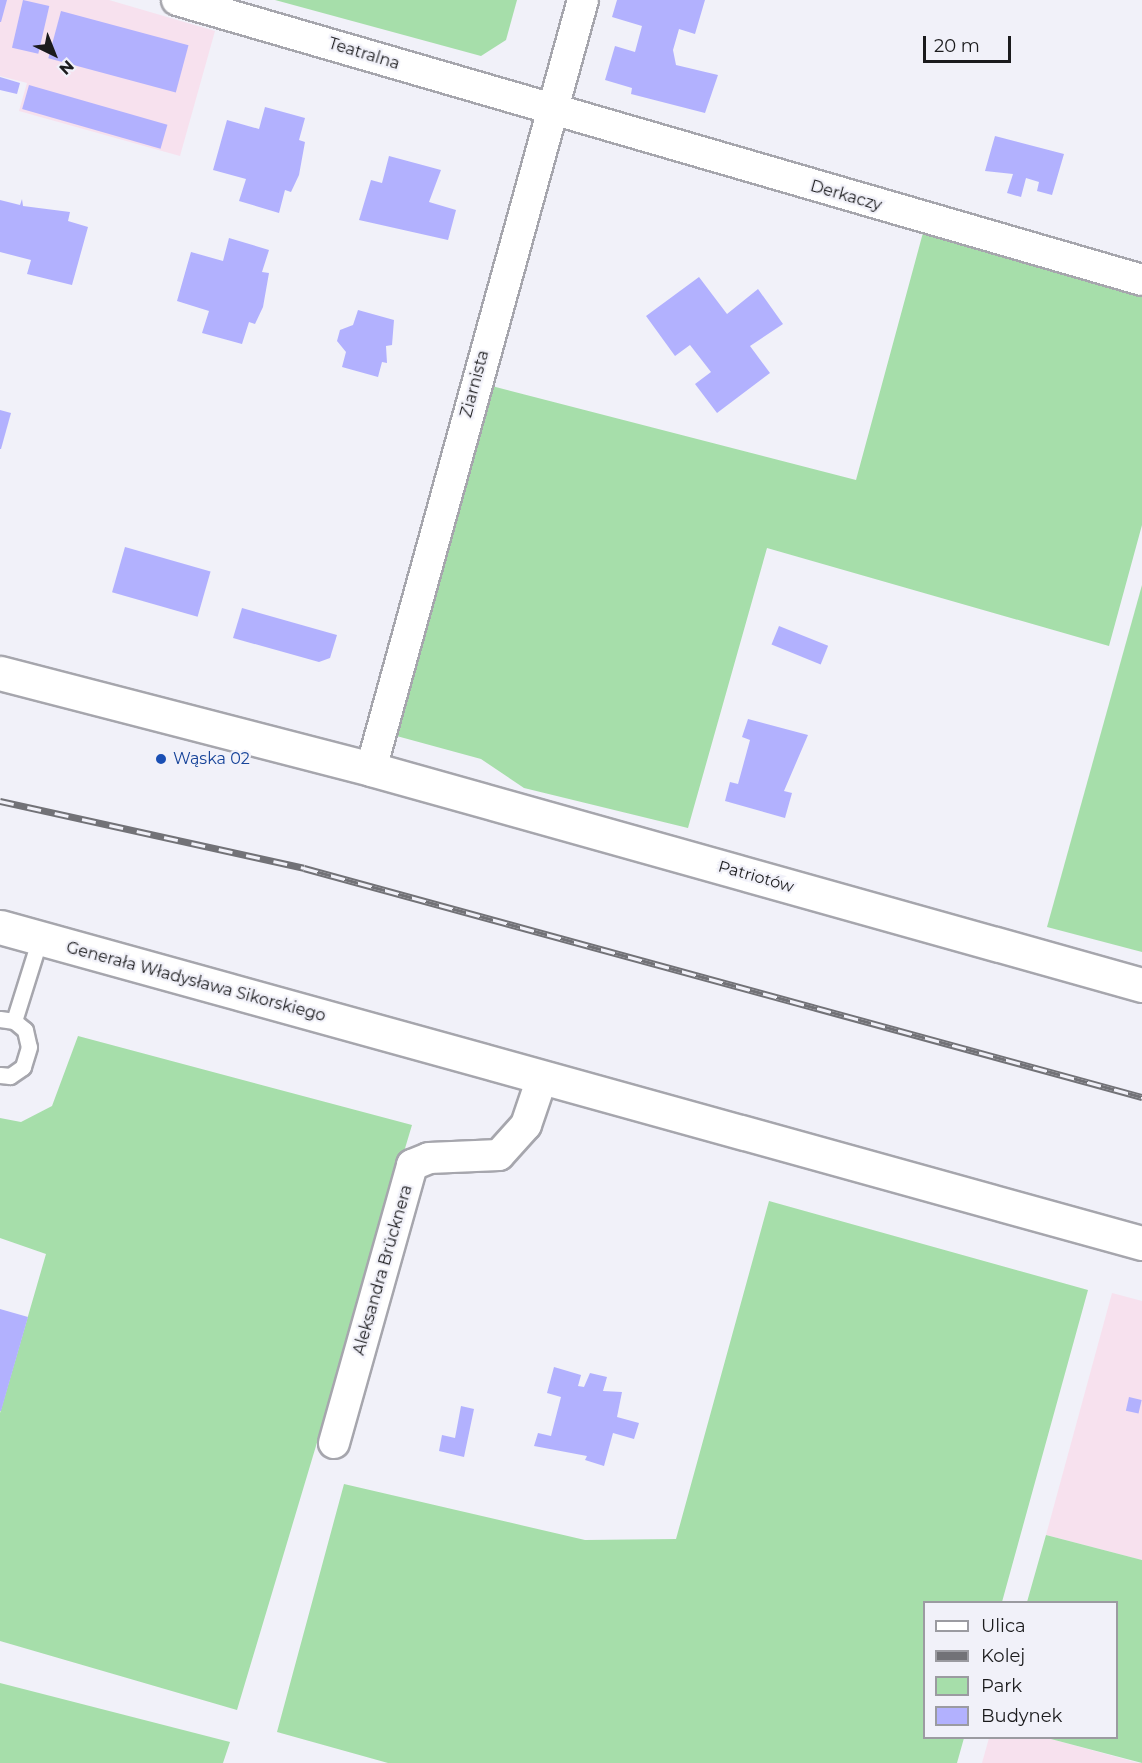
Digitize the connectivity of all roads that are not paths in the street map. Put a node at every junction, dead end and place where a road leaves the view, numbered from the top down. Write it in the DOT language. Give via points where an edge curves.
graph roads {
  1 [pos="177,0"];
  2 [pos="583,0"];
  3 [pos="550,111"];
  4 [pos="1142,280"];
  5 [pos="0,673"];
  6 [pos="370,769"];
  7 [pos="0,927"];
  8 [pos="39,938"];
  9 [pos="1142,985"];
  10 [pos="7,1020"];
  11 [pos="0,1076"];
  12 [pos="542,1078"];
  13 [pos="1142,1243"];
  14 [pos="334,1443"];
  1 -- 3 [label="street, Teatralna"];
  2 -- 3 [label="street, Ziarnista"];
  3 -- 4 [label="street, Derkaczy"];
  3 -- 6 [label="street, Ziarnista"];
  5 -- 6 [label="main road, Patriotów"];
  6 -- 9 [label="main road, Patriotów"];
  7 -- 8 [label="main road, Generała Władysława Sikorskiego"];
  8 -- 10 [label="lane"];
  8 -- 12 [label="main road, Generała Władysława Sikorskiego"];
  10 -- 11 [label="lane" via="24,1030 29,1047 24,1067 10,1076"];
  12 -- 13 [label="main road"];
  12 -- 14 [label="street, Aleksandra Brücknera" via="526,1125 499,1155 429,1158 412,1165"];
}
